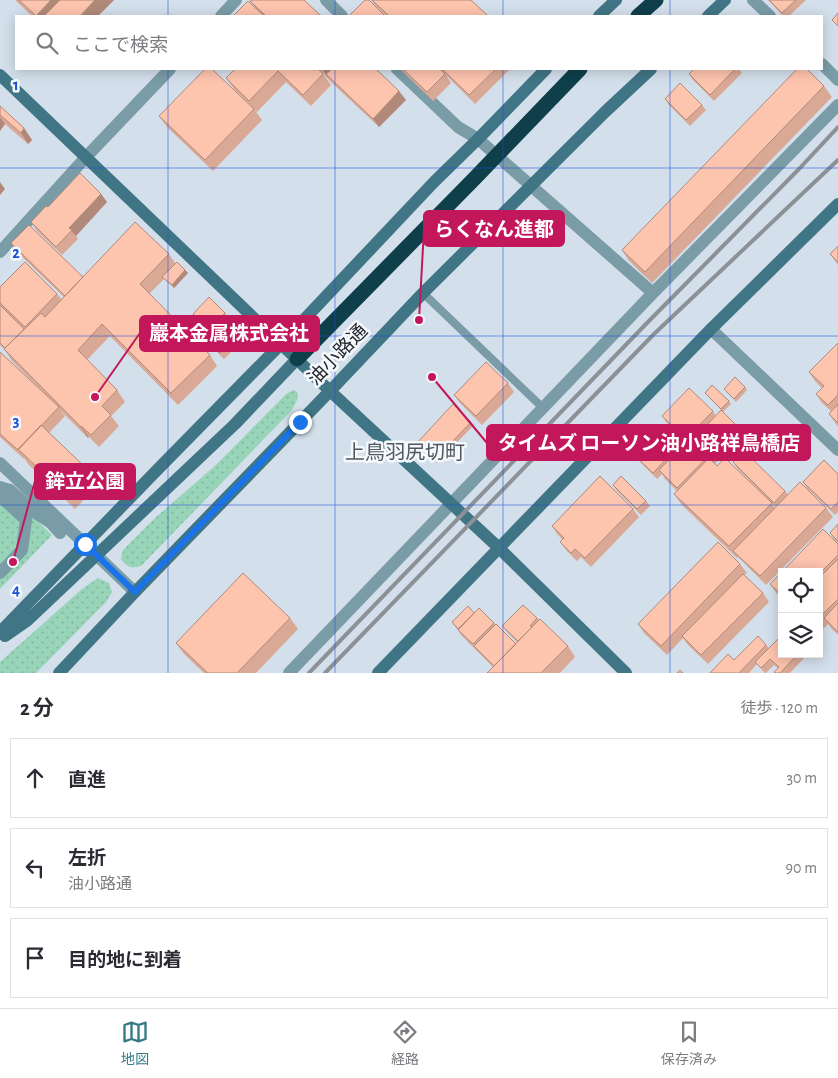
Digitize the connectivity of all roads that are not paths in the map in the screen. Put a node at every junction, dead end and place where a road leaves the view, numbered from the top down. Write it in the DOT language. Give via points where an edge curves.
graph roads {
  1 [pos="236,0"];
  2 [pos="326,0"];
  3 [pos="616,0"];
  4 [pos="656,0"];
  5 [pos="753,0"];
  6 [pos="722,1"];
  7 [pos="222,15"];
  8 [pos="341,15"];
  9 [pos="600,15"];
  10 [pos="639,15"];
  11 [pos="709,15"];
  12 [pos="769,15"];
  13 [pos="823,65"];
  14 [pos="169,70"];
  15 [pos="398,70"];
  16 [pos="545,70"];
  17 [pos="579,70"];
  18 [pos="650,70"];
  19 [pos="0,76"];
  20 [pos="838,80"];
  21 [pos="838,105"];
  22 [pos="478,139"];
  23 [pos="86,157"];
  24 [pos="531,185"];
  25 [pos="838,204"];
  26 [pos="0,252"];
  27 [pos="423,293"];
  28 [pos="653,293"];
  29 [pos="712,329"];
  30 [pos="281,344"];
  31 [pos="297,359"];
  32 [pos="330,391"];
  33 [pos="543,408"];
  34 [pos="838,450"];
  35 [pos="0,463"];
  36 [pos="0,487"];
  37 [pos="0,496"];
  38 [pos="452,504"];
  39 [pos="60,533"];
  40 [pos="85,544"];
  41 [pos="499,548"];
  42 [pos="96,555"];
  43 [pos="0,573"];
  44 [pos="135,592"];
  45 [pos="0,632"];
  46 [pos="0,640"];
  47 [pos="59,673"];
  48 [pos="289,673"];
  49 [pos="378,673"];
  50 [pos="626,673"];
  1 -- 7 [label="street"];
  2 -- 8 [label="street"];
  3 -- 9 [label="street"];
  4 -- 10 [label="highway"];
  5 -- 12 [label="street"];
  6 -- 11 [label="street"];
  13 -- 20 [label="street"];
  14 -- 23 [label="street"];
  15 -- 22 [label="street" via="458,127"];
  16 -- 22 [label="street"];
  17 -- 31 [label="highway"];
  18 -- 24 [label="street, 油小路通"];
  19 -- 23 [label="street"];
  21 -- 28 [label="street"];
  22 -- 24 [label="street"];
  22 -- 30 [label="street"];
  23 -- 26 [label="street"];
  23 -- 30 [label="street"];
  24 -- 27 [label="street, 油小路通"];
  24 -- 28 [label="street"];
  25 -- 29 [label="street"];
  27 -- 32 [label="street, 油小路通"];
  27 -- 33 [label="lane"];
  28 -- 33 [label="street"];
  29 -- 34 [label="street"];
  29 -- 41 [label="street"];
  30 -- 31 [label="street"];
  30 -- 40 [label="street"];
  31 -- 32 [label="street"];
  31 -- 42 [label="street" via="235,424"];
  32 -- 38 [label="street"];
  32 -- 44 [label="street, 油小路通"];
  33 -- 38 [label="street"];
  35 -- 40 [label="street"];
  36 -- 39 [label="street" via="10,490"];
  37 -- 43 [label="street" via="26,520 22,550"];
  38 -- 41 [label="street"];
  38 -- 48 [label="street"];
  40 -- 42 [label="street"];
  40 -- 45 [label="street"];
  41 -- 49 [label="street"];
  41 -- 50 [label="street"];
  42 -- 44 [label="street"];
  42 -- 46 [label="street" via="28,620"];
  44 -- 47 [label="street, 油小路通"];
}
